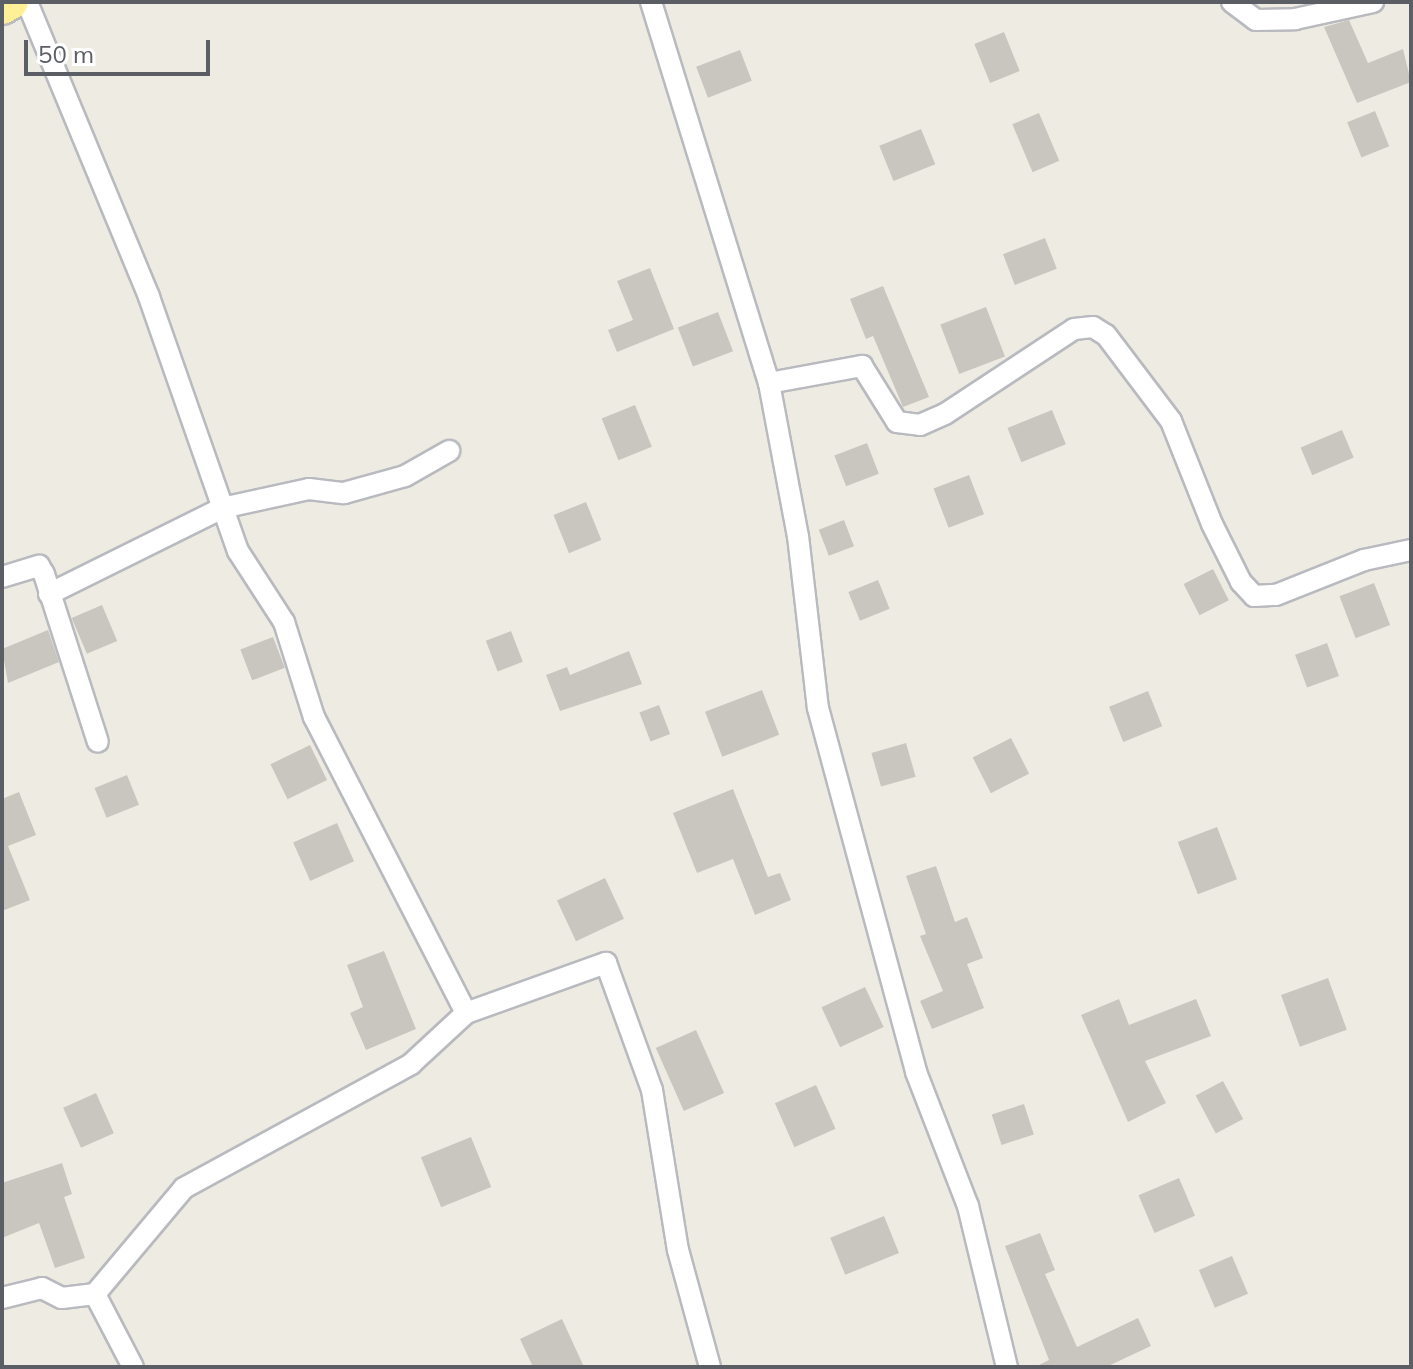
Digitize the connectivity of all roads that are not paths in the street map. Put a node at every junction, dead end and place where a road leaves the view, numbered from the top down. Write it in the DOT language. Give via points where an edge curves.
graph roads {
  1 [pos="11,2"];
  2 [pos="27,2"];
  3 [pos="651,2"];
  4 [pos="1232,2"];
  5 [pos="1373,2"];
  6 [pos="2,7"];
  7 [pos="769,383"];
  8 [pos="449,451"];
  9 [pos="222,508"];
  10 [pos="1411,550"];
  11 [pos="2,577"];
  12 [pos="49,594"];
  13 [pos="98,742"];
  14 [pos="466,1013"];
  15 [pos="95,1294"];
  16 [pos="2,1298"];
  17 [pos="133,1367"];
  18 [pos="710,1367"];
  19 [pos="1007,1367"];
  1 -- 6 [label="highway"];
  2 -- 9 [label="street" via="149,297"];
  3 -- 7 [label="street"];
  4 -- 5 [label="street" via="1256,20 1295,19"];
  7 -- 10 [label="street" via="862,366 897,422 920,425 1074,329 1093,327 1106,335 1171,421 1212,524 1241,582 1254,596 1276,595 1364,560"];
  7 -- 19 [label="street" via="798,536 818,708 916,1072 968,1206"];
  8 -- 9 [label="street" via="405,476 344,493 309,489"];
  9 -- 12 [label="street"];
  9 -- 14 [label="street" via="238,551 284,622 314,717"];
  11 -- 12 [label="street" via="39,566"];
  12 -- 13 [label="street"];
  14 -- 15 [label="street" via="411,1064 184,1188"];
  14 -- 18 [label="street" via="606,963 652,1090 678,1250"];
  15 -- 16 [label="street" via="62,1298 42,1288"];
  15 -- 17 [label="street"];
}
